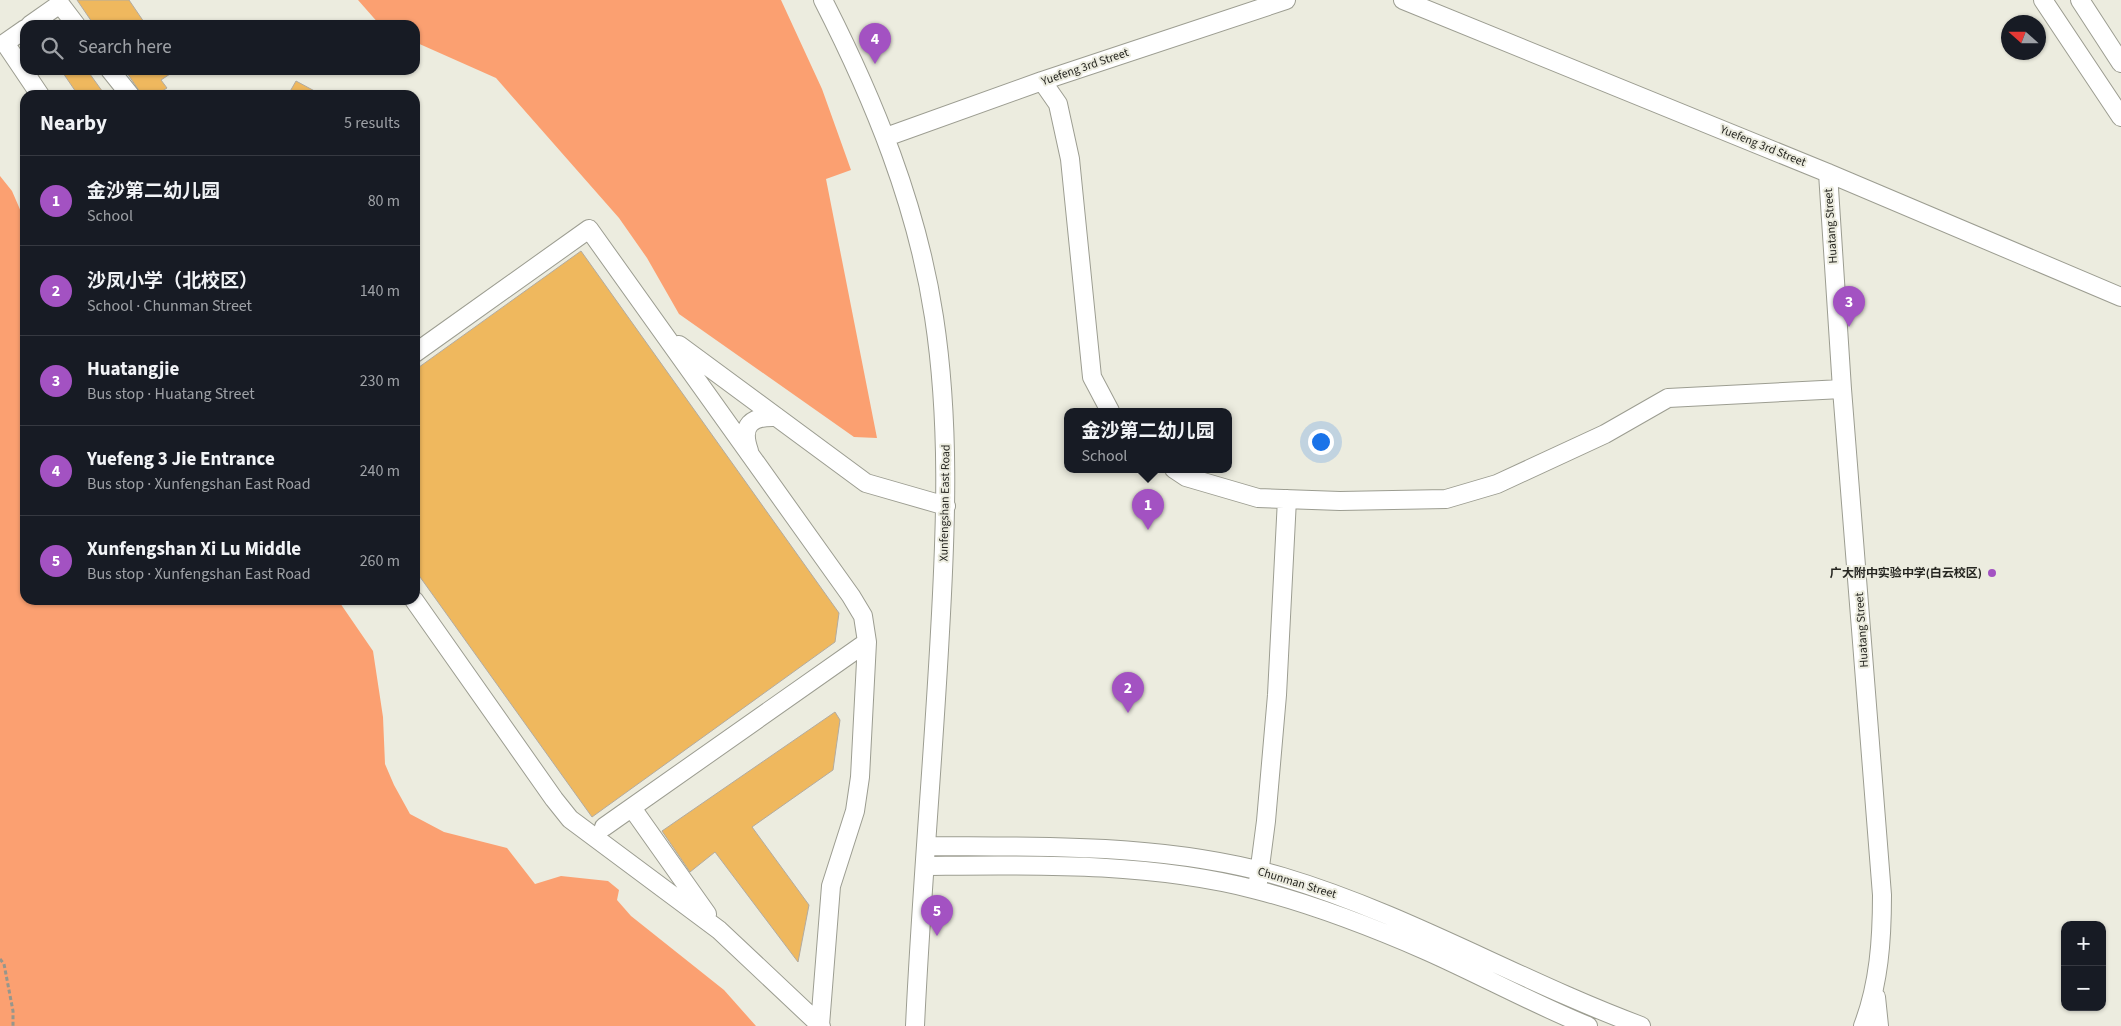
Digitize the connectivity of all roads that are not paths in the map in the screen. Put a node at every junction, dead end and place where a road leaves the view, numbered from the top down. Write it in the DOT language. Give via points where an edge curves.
graph roads {
  1 [pos="823,0"];
  2 [pos="1286,0"];
  3 [pos="1403,0"];
  4 [pos="2043,0"];
  5 [pos="2080,0"];
  6 [pos="37,20"];
  7 [pos="72,20"];
  8 [pos="20,33"];
  9 [pos="2121,63"];
  10 [pos="20,66"];
  11 [pos="26,75"];
  12 [pos="114,75"];
  13 [pos="1042,81"];
  14 [pos="37,90"];
  15 [pos="126,90"];
  16 [pos="2121,117"];
  17 [pos="886,137"];
  18 [pos="1828,173"];
  19 [pos="2121,297"];
  20 [pos="665,334"];
  21 [pos="420,349"];
  22 [pos="1842,389"];
  23 [pos="1108,408"];
  24 [pos="776,417"];
  25 [pos="750,453"];
  26 [pos="1180,473"];
  27 [pos="1287,499"];
  28 [pos="946,506"];
  29 [pos="418,605"];
  30 [pos="867,642"];
  31 [pos="632,808"];
  32 [pos="604,827"];
  33 [pos="927,846"];
  34 [pos="926,866"];
  35 [pos="1260,871"];
  36 [pos="1256,889"];
  37 [pos="718,930"];
  38 [pos="1876,981"];
  39 [pos="820,1026"];
  40 [pos="915,1026"];
  41 [pos="1588,1026"];
  42 [pos="1641,1026"];
  43 [pos="1863,1026"];
  44 [pos="1879,1026"];
  1 -- 17 [label="street, Xunfengshan East Road"];
  2 -- 13 [label="street, Yuefeng 3rd Street"];
  3 -- 18 [label="street, Yuefeng 3rd Street"];
  4 -- 16 [label="street"];
  5 -- 9 [label="street"];
  6 -- 7 [label="street" via="60,4"];
  8 -- 10 [label="street" via="5,44"];
  11 -- 14 [label="street"];
  12 -- 15 [label="street"];
  13 -- 17 [label="street, Yuefeng 3rd Street"];
  13 -- 23 [label="street" via="1058,104 1070,159 1092,378"];
  17 -- 28 [label="street, Xunfengshan East Road" via="912,220 934,315 944,404"];
  18 -- 19 [label="street, Yuefeng 3rd Street"];
  18 -- 22 [label="street, Huatang Street"];
  20 -- 21 [label="street" via="589,229"];
  20 -- 24 [label="street"];
  20 -- 25 [label="street"];
  22 -- 27 [label="street" via="1668,398 1605,434 1498,484 1446,499"];
  22 -- 38 [label="street, Huatang Street" via="1880,859 1882,924"];
  24 -- 25 [label="street" via="762,417 750,424 745,438"];
  24 -- 28 [label="street" via="866,483"];
  25 -- 30 [label="street" via="851,596 863,616"];
  26 -- 27 [label="street" via="1258,498"];
  27 -- 35 [label="street" via="1277,695"];
  28 -- 33 [label="street, Xunfengshan East Road"];
  29 -- 37 [label="street" via="570,819"];
  30 -- 31 [label="street"];
  30 -- 39 [label="street" via="860,777 855,811 831,886"];
  31 -- 32 [label="street"];
  31 -- 37 [label="street"];
  33 -- 34 [label="street, Xunfengshan East Road"];
  33 -- 35 [label="street, Chunman Street" via="1118,850 1189,857"];
  34 -- 36 [label="street, Chunman Street" via="1038,865 1125,870 1173,874"];
  34 -- 40 [label="street, Xunfengshan East Road"];
  35 -- 36 [label="street"];
  35 -- 42 [label="street, Chunman Street" via="1359,903 1577,1001"];
  36 -- 41 [label="street, Chunman Street" via="1388,935"];
  37 -- 39 [label="street"];
  38 -- 43 [label="street, Huatang Street"];
  38 -- 44 [label="street"];
}
